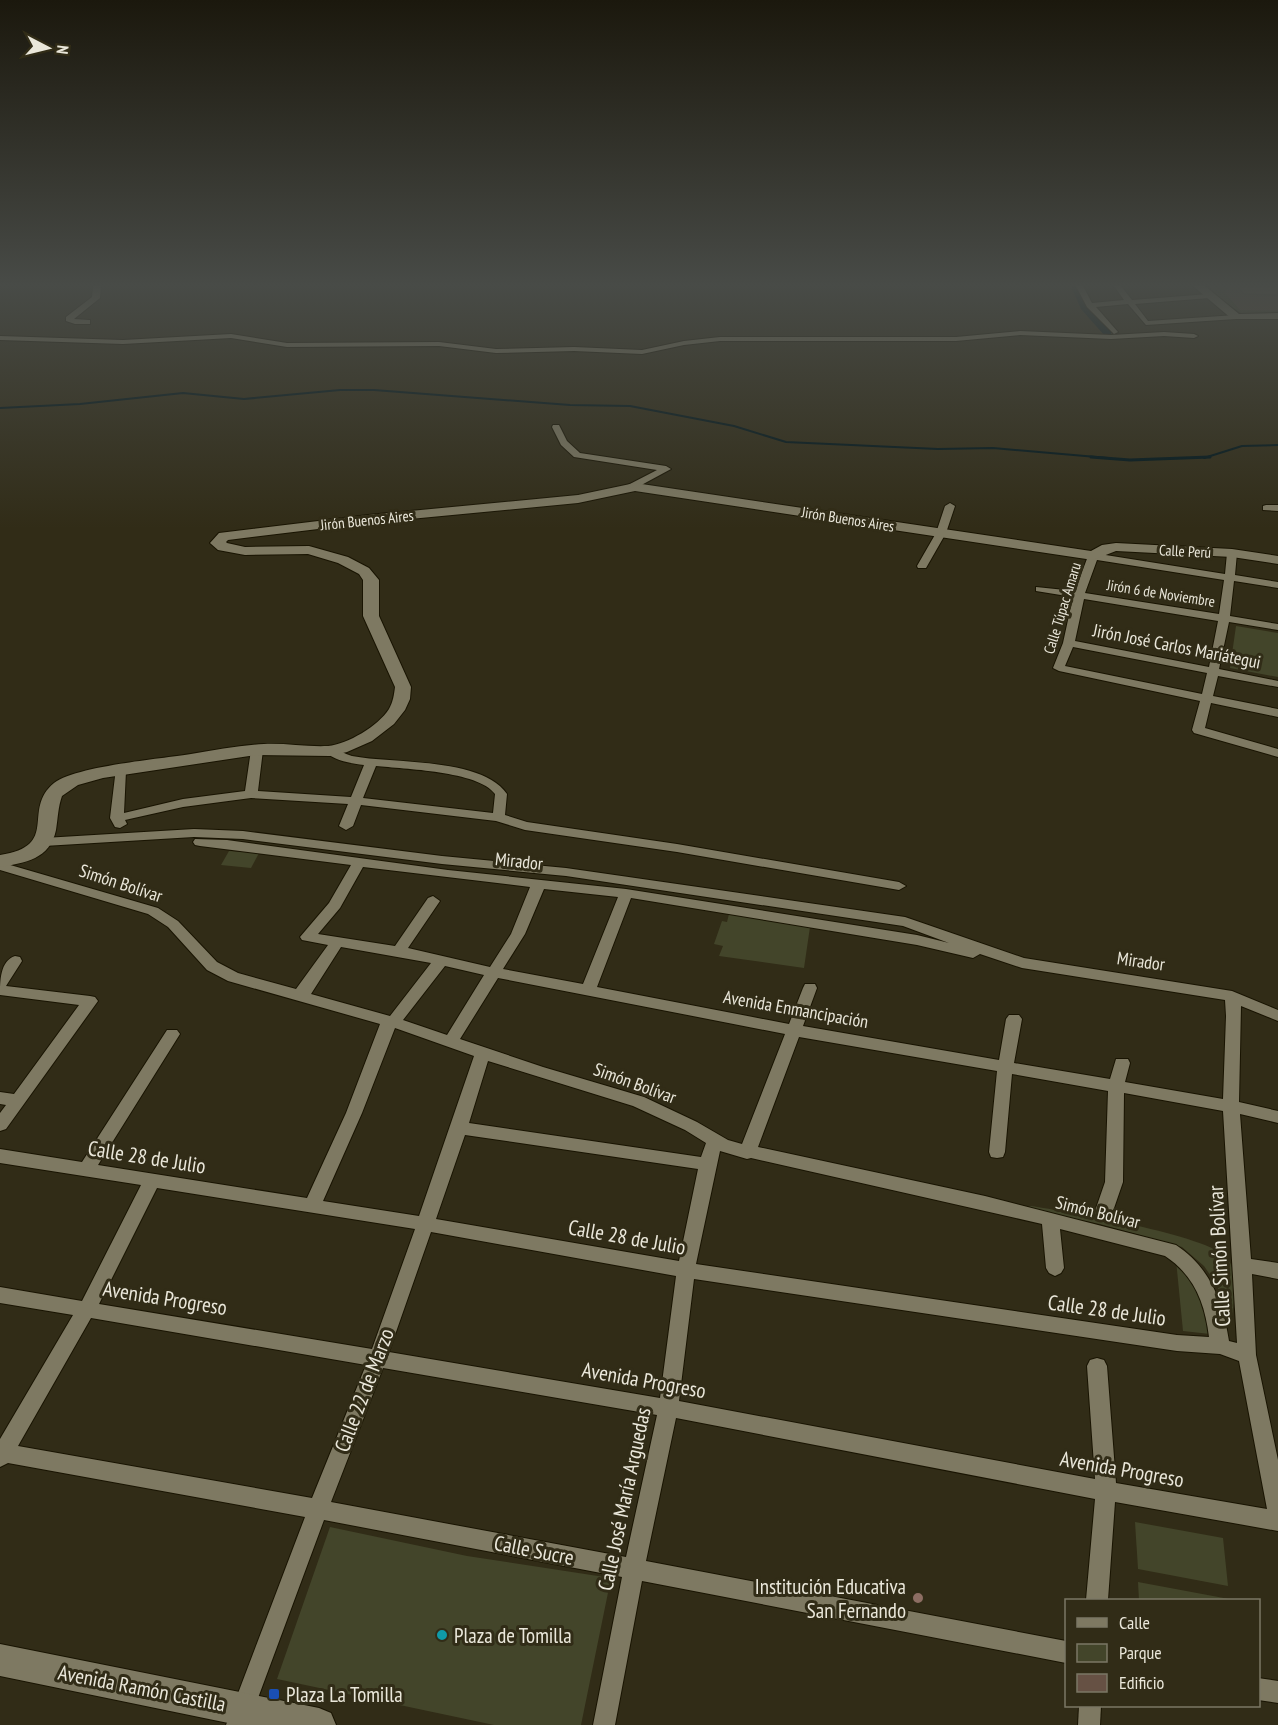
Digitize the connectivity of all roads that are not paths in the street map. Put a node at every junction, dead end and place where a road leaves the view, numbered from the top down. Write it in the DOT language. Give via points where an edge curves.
graph roads {
  1 [pos="556,427"];
  2 [pos="631,487"];
  3 [pos="950,506"];
  4 [pos="1266,508"];
  5 [pos="1278,508"];
  6 [pos="941,533"];
  7 [pos="1232,553"];
  8 [pos="1093,556"];
  9 [pos="1278,560"];
  10 [pos="922,566"];
  11 [pos="1230,577"];
  12 [pos="1278,585"];
  13 [pos="1040,590"];
  14 [pos="1079,596"];
  15 [pos="1222,618"];
  16 [pos="1278,627"];
  17 [pos="1070,643"];
  18 [pos="1213,671"];
  19 [pos="1278,684"];
  20 [pos="1208,699"];
  21 [pos="1278,713"];
  22 [pos="257,750"];
  23 [pos="330,751"];
  24 [pos="1278,753"];
  25 [pos="371,762"];
  26 [pos="120,771"];
  27 [pos="251,794"];
  28 [pos="357,801"];
  29 [pos="498,817"];
  30 [pos="117,818"];
  31 [pos="346,826"];
  32 [pos="118,842"];
  33 [pos="40,846"];
  34 [pos="0,861"];
  35 [pos="359,862"];
  36 [pos="0,866"];
  37 [pos="539,883"];
  38 [pos="899,886"];
  39 [pos="626,893"];
  40 [pos="433,901"];
  41 [pos="338,942"];
  42 [pos="399,951"];
  43 [pos="995,955"];
  44 [pos="15,961"];
  45 [pos="441,961"];
  46 [pos="492,972"];
  47 [pos="0,983"];
  48 [pos="810,988"];
  49 [pos="0,990"];
  50 [pos="588,990"];
  51 [pos="297,995"];
  52 [pos="1232,996"];
  53 [pos="1278,1016"];
  54 [pos="1014,1019"];
  55 [pos="393,1022"];
  56 [pos="793,1030"];
  57 [pos="172,1034"];
  58 [pos="450,1042"];
  59 [pos="483,1053"];
  60 [pos="1122,1063"];
  61 [pos="1005,1068"];
  62 [pos="1116,1086"];
  63 [pos="0,1098"];
  64 [pos="18,1101"];
  65 [pos="1231,1106"];
  66 [pos="1278,1117"];
  67 [pos="0,1125"];
  68 [pos="459,1128"];
  69 [pos="715,1141"];
  70 [pos="997,1152"];
  71 [pos="747,1153"];
  72 [pos="0,1156"];
  73 [pos="707,1164"];
  74 [pos="86,1170"];
  75 [pos="152,1181"];
  76 [pos="312,1206"];
  77 [pos="1103,1214"];
  78 [pos="1050,1220"];
  79 [pos="425,1224"];
  80 [pos="1242,1265"];
  81 [pos="1055,1268"];
  82 [pos="686,1270"];
  83 [pos="1278,1271"];
  84 [pos="0,1295"];
  85 [pos="87,1309"];
  86 [pos="1220,1346"];
  87 [pos="1247,1355"];
  88 [pos="378,1358"];
  89 [pos="1097,1366"];
  90 [pos="668,1408"];
  91 [pos="1,1454"];
  92 [pos="1106,1491"];
  93 [pos="318,1509"];
  94 [pos="1278,1511"];
  95 [pos="1278,1521"];
  96 [pos="633,1568"];
  97 [pos="1097,1599"];
  98 [pos="1065,1652"];
  99 [pos="0,1660"];
  100 [pos="1260,1689"];
  101 [pos="1278,1692"];
  102 [pos="1090,1707"];
  103 [pos="240,1717"];
  104 [pos="319,1725"];
  105 [pos="604,1725"];
  106 [pos="1089,1725"];
  1 -- 2 [label="street" via="569,450 577,455 666,469"];
  2 -- 6 [label="street, Jirón Buenos Aires"];
  2 -- 23 [label="street, Jirón Buenos Aires" via="578,500 353,520 220,538 218,545 235,550 309,550 352,564 369,575 371,616 401,681 403,695 396,711 377,728 348,746"];
  3 -- 6 [label="street"];
  4 -- 5 [label="street"];
  6 -- 8 [label="street, Jirón Buenos Aires"];
  6 -- 10 [label="street"];
  7 -- 8 [label="street, Calle Perú" via="1111,547"];
  7 -- 9 [label="street, Calle Perú"];
  7 -- 11 [label="street"];
  8 -- 11 [label="street, Jirón Buenos Aires"];
  8 -- 14 [label="street, Calle Túpac Amaru"];
  11 -- 12 [label="street, Jirón Buenos Aires"];
  11 -- 15 [label="street"];
  13 -- 14 [label="street, Jirón 6 de Noviembre"];
  14 -- 15 [label="street, Jirón 6 de Noviembre"];
  14 -- 17 [label="street, Calle Túpac Amaru"];
  15 -- 16 [label="street, Jirón 6 de Noviembre"];
  15 -- 18 [label="street"];
  17 -- 18 [label="street, Jirón José Carlos Mariátegui"];
  17 -- 20 [label="street, Calle Túpac Amaru" via="1059,668"];
  18 -- 19 [label="street, Jirón José Carlos Mariátegui"];
  18 -- 20 [label="street"];
  20 -- 21 [label="street"];
  20 -- 24 [label="street" via="1198,730"];
  22 -- 23 [label="street, Jirón Buenos Aires"];
  22 -- 26 [label="street, Jirón Buenos Aires"];
  22 -- 27 [label="street"];
  23 -- 25 [label="street" via="346,759"];
  25 -- 28 [label="street"];
  25 -- 29 [label="street" via="456,771 487,782 501,794"];
  26 -- 30 [label="street"];
  26 -- 33 [label="street, Jirón Buenos Aires" via="81,779 55,791"];
  27 -- 28 [label="street"];
  27 -- 30 [label="street" via="183,803"];
  28 -- 29 [label="street"];
  28 -- 31 [label="street"];
  29 -- 38 [label="street" via="525,826"];
  30 -- 32 [label="street"];
  32 -- 33 [label="street, Mirador"];
  32 -- 35 [label="street, Mirador" via="216,843"];
  32 -- 43 [label="street, Mirador" via="194,833 243,835 566,872 904,922"];
  33 -- 34 [label="street" via="21,858"];
  35 -- 37 [label="street, Mirador"];
  35 -- 41 [label="street, Avenida Enmancipación" via="334,905 307,937"];
  36 -- 51 [label="street, Simón Bolívar" via="153,911 173,924 212,966 233,977"];
  37 -- 39 [label="street, Mirador"];
  37 -- 46 [label="street" via="518,933"];
  39 -- 43 [label="street, Mirador"];
  39 -- 50 [label="street"];
  40 -- 42 [label="street"];
  41 -- 42 [label="street, Avenida Enmancipación"];
  41 -- 51 [label="street" via="304,992"];
  42 -- 45 [label="street, Avenida Enmancipación"];
  43 -- 52 [label="street, Mirador" via="1048,968"];
  44 -- 47 [label="street"];
  45 -- 46 [label="street, Avenida Enmancipación"];
  45 -- 55 [label="street"];
  46 -- 50 [label="street, Avenida Enmancipación"];
  46 -- 58 [label="street"];
  48 -- 56 [label="street"];
  49 -- 64 [label="street" via="90,1001"];
  50 -- 56 [label="street, Avenida Enmancipación"];
  51 -- 55 [label="street, Simón Bolívar"];
  52 -- 53 [label="street, Mirador"];
  52 -- 65 [label="street, Calle Simón Bolívar"];
  54 -- 61 [label="street"];
  55 -- 58 [label="street, Simón Bolívar"];
  55 -- 76 [label="street" via="386,1027 354,1113"];
  56 -- 61 [label="street, Avenida Enmancipación"];
  56 -- 71 [label="street"];
  57 -- 74 [label="street"];
  58 -- 59 [label="street, Simón Bolívar"];
  59 -- 68 [label="street, Calle 22 de Marzo"];
  59 -- 69 [label="street, Simón Bolívar" via="638,1101"];
  60 -- 62 [label="street"];
  61 -- 62 [label="street, Avenida Enmancipación"];
  61 -- 70 [label="street"];
  62 -- 65 [label="street, Avenida Enmancipación"];
  62 -- 77 [label="street" via="1114,1182"];
  63 -- 64 [label="street"];
  64 -- 67 [label="street"];
  65 -- 66 [label="street, Avenida Enmancipación"];
  65 -- 80 [label="street, Calle Simón Bolívar"];
  68 -- 73 [label="street"];
  68 -- 79 [label="street, Calle 22 de Marzo"];
  69 -- 71 [label="street, Simón Bolívar"];
  69 -- 73 [label="street, Calle José María Arguedas"];
  71 -- 78 [label="street, Simón Bolívar"];
  72 -- 74 [label="street, Calle 28 de Julio"];
  73 -- 82 [label="street, Calle José María Arguedas"];
  74 -- 75 [label="street, Calle 28 de Julio"];
  75 -- 76 [label="street, Calle 28 de Julio"];
  75 -- 85 [label="street"];
  76 -- 79 [label="street, Calle 28 de Julio"];
  78 -- 81 [label="street"];
  78 -- 86 [label="street, Simón Bolívar" via="1181,1256 1209,1294"];
  79 -- 82 [label="street, Calle 28 de Julio"];
  79 -- 88 [label="street, Calle 22 de Marzo"];
  80 -- 83 [label="street"];
  80 -- 87 [label="street, Calle Simón Bolívar"];
  82 -- 86 [label="street, Calle 28 de Julio" via="1177,1343"];
  82 -- 90 [label="street, Calle José María Arguedas"];
  84 -- 85 [label="street, Avenida Progreso"];
  85 -- 88 [label="street, Avenida Progreso"];
  85 -- 91 [label="street"];
  86 -- 87 [label="street, Calle 28 de Julio"];
  87 -- 94 [label="street, Calle Simón Bolívar"];
  88 -- 90 [label="street, Avenida Progreso"];
  88 -- 93 [label="street, Calle 22 de Marzo"];
  89 -- 92 [label="street"];
  90 -- 92 [label="street, Avenida Progreso"];
  90 -- 96 [label="street, Calle José María Arguedas"];
  91 -- 93 [label="street, Calle Sucre"];
  92 -- 95 [label="street, Avenida Progreso"];
  92 -- 97 [label="street"];
  93 -- 96 [label="street, Calle Sucre"];
  93 -- 103 [label="street, Calle 22 de Marzo"];
  96 -- 98 [label="street, Calle Sucre"];
  96 -- 105 [label="street, Calle José María Arguedas"];
  99 -- 103 [label="street, Avenida Ramón Castilla"];
  100 -- 101 [label="street"];
  102 -- 106 [label="street"];
  103 -- 104 [label="street, Avenida Ramón Castilla"];
}
